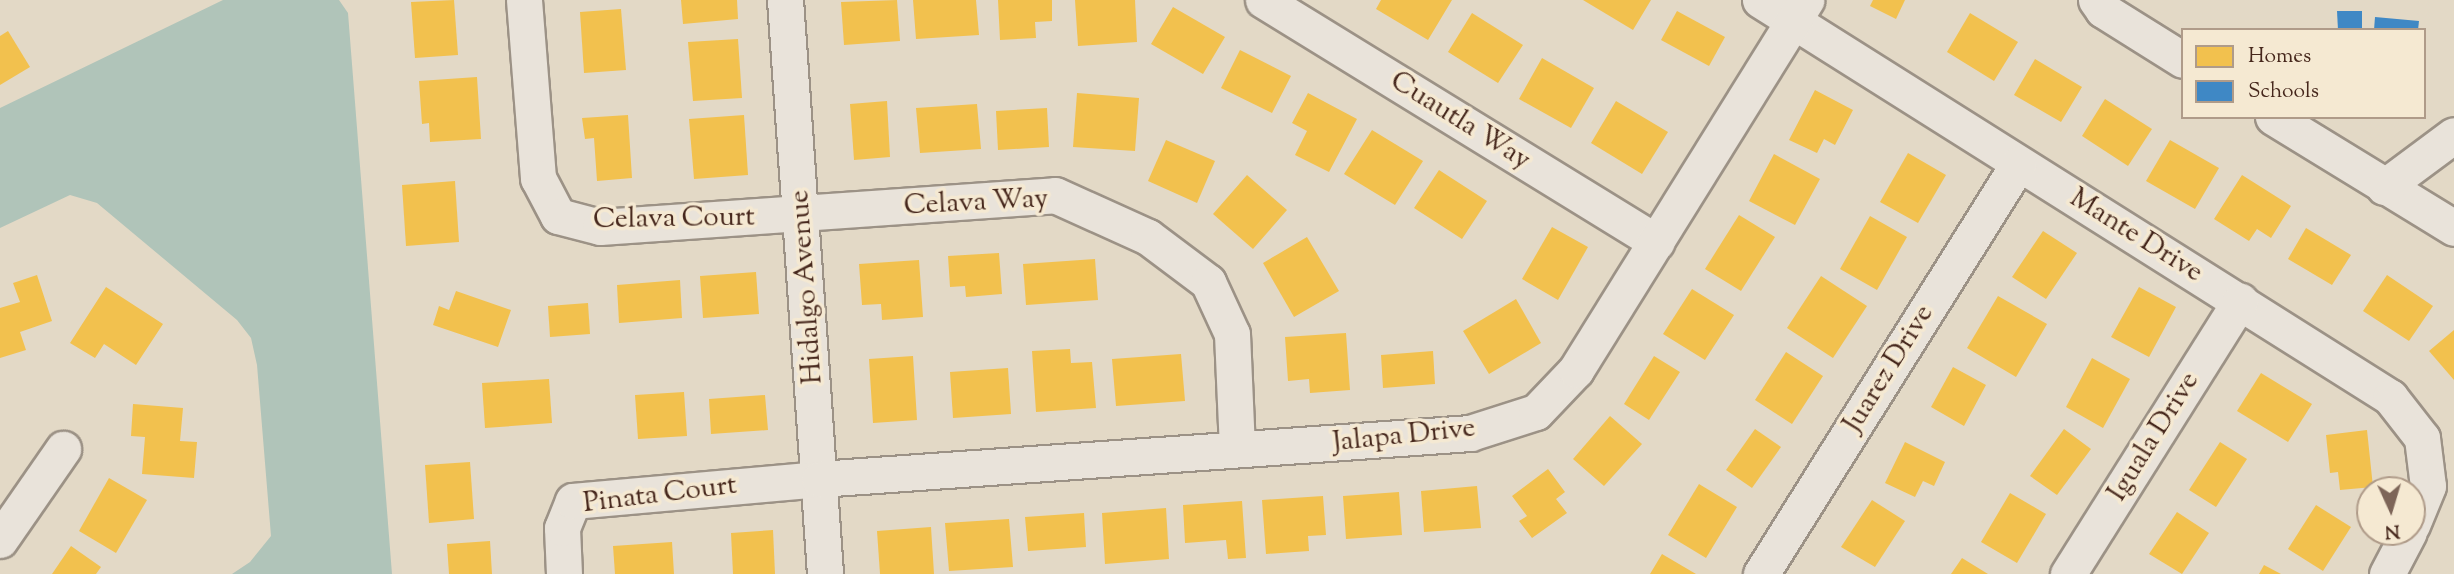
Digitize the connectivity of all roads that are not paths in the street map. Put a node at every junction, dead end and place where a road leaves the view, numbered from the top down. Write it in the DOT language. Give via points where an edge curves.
graph roads {
  1 [pos="524,0"];
  2 [pos="785,0"];
  3 [pos="1263,0"];
  4 [pos="1760,0"];
  5 [pos="2096,0"];
  6 [pos="1799,10"];
  7 [pos="2181,59"];
  8 [pos="2276,119"];
  9 [pos="2454,135"];
  10 [pos="2018,164"];
  11 [pos="2384,187"];
  12 [pos="802,215"];
  13 [pos="2454,228"];
  14 [pos="1657,242"];
  15 [pos="2239,301"];
  16 [pos="1237,449"];
  17 [pos="63,450"];
  18 [pos="819,479"];
  19 [pos="2426,491"];
  20 [pos="0,540"];
  21 [pos="2402,546"];
  22 [pos="564,574"];
  23 [pos="825,574"];
  24 [pos="1761,574"];
  25 [pos="2068,574"];
  26 [pos="2387,574"];
  1 -- 12 [label="street, Celava Court" via="538,178 558,216 600,227"];
  2 -- 12 [label="street, Hidalgo Avenue"];
  3 -- 14 [label="street, Cuautla Way"];
  4 -- 6 [label="street, Mante Drive"];
  5 -- 7 [label="street" via="2103,10"];
  6 -- 10 [label="street, Mante Drive"];
  6 -- 14 [label="street, Jalapa Drive"];
  8 -- 11 [label="street"];
  9 -- 11 [label="street"];
  10 -- 15 [label="street, Mante Drive"];
  10 -- 24 [label="street, Juarez Drive"];
  11 -- 13 [label="street"];
  12 -- 16 [label="street, Celava Way" via="1055,195 1148,237 1208,282 1231,334"];
  12 -- 18 [label="street, Hidalgo Avenue"];
  14 -- 16 [label="street, Jalapa Drive" via="1576,370 1536,412 1470,433"];
  15 -- 19 [label="street, Mante Drive" via="2390,397 2422,438"];
  15 -- 25 [label="street, Iguala Drive"];
  16 -- 18 [label="street, Jalapa Drive"];
  17 -- 20 [label="street"];
  18 -- 22 [label="street, Pinata Court" via="573,501 562,528"];
  18 -- 23 [label="street, Hidalgo Avenue"];
  21 -- 26 [label="street"];
}
